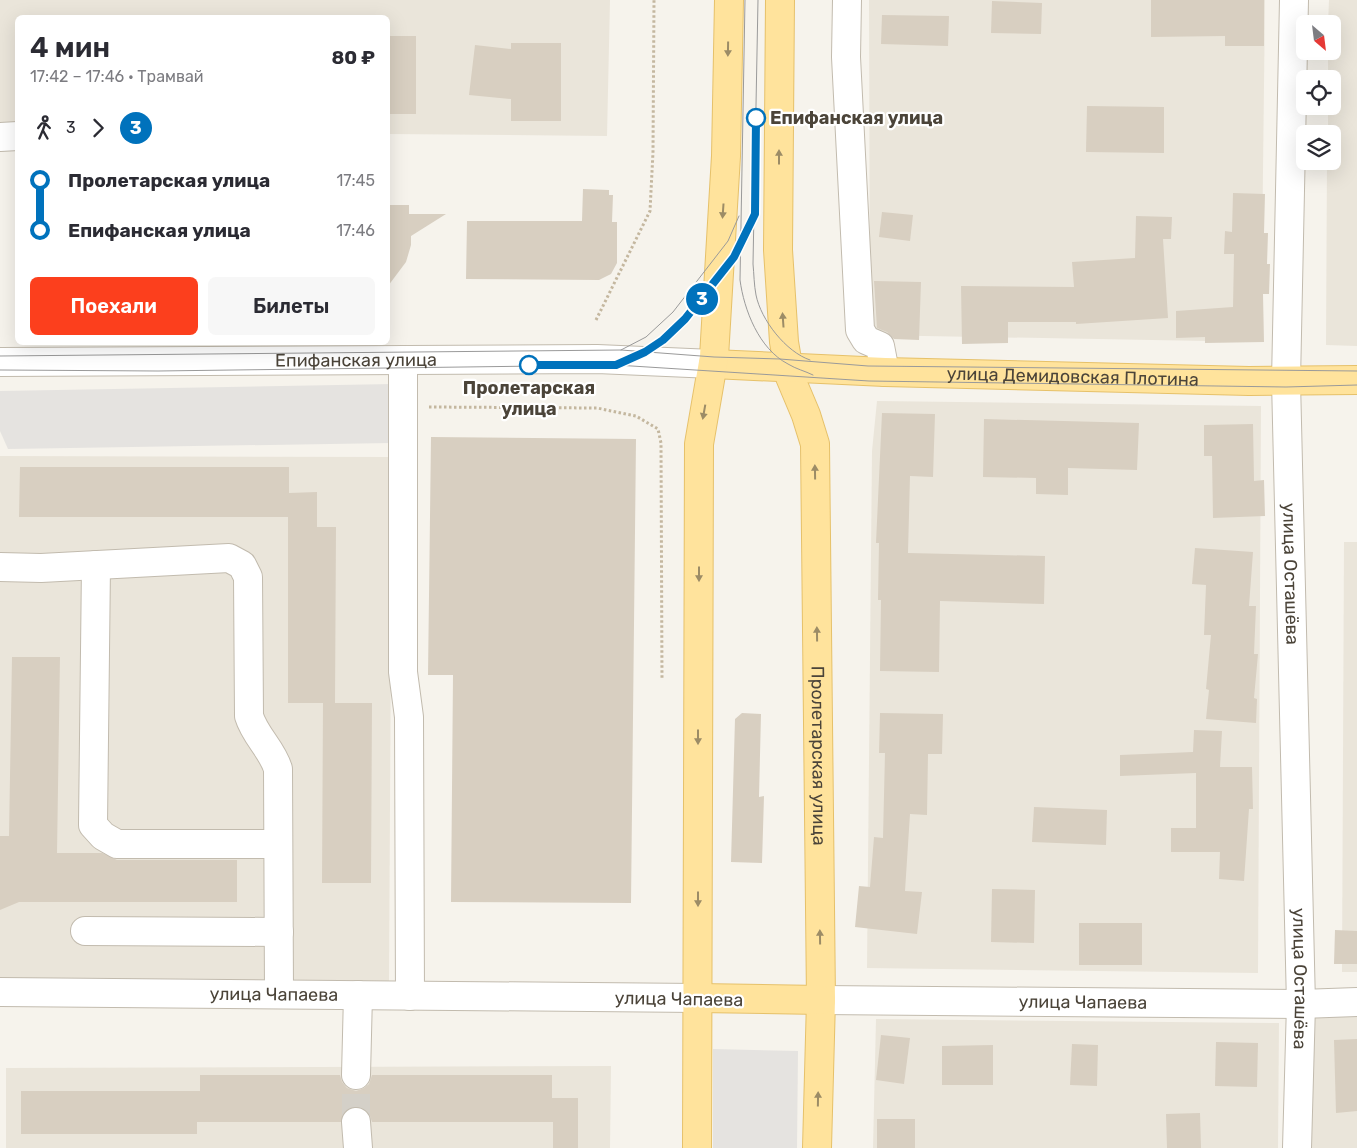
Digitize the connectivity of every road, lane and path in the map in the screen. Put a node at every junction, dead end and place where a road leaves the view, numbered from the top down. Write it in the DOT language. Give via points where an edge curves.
graph roads {
  1 [pos="654,0"];
  2 [pos="729,0"];
  3 [pos="780,0"];
  4 [pos="847,0"];
  5 [pos="1294,0"];
  6 [pos="15,136"];
  7 [pos="0,137"];
  8 [pos="596,320"];
  9 [pos="403,360"];
  10 [pos="0,362"];
  11 [pos="713,364"];
  12 [pos="787,368"];
  13 [pos="885,372"];
  14 [pos="1357,380"];
  15 [pos="1286,381"];
  16 [pos="403,407"];
  17 [pos="96,565"];
  18 [pos="0,567"];
  19 [pos="662,680"];
  20 [pos="278,844"];
  21 [pos="85,931"];
  22 [pos="278,932"];
  23 [pos="0,992"];
  24 [pos="279,994"];
  25 [pos="358,995"];
  26 [pos="410,996"];
  27 [pos="698,998"];
  28 [pos="821,1000"];
  29 [pos="1357,1002"];
  30 [pos="1301,1004"];
  31 [pos="356,1075"];
  32 [pos="698,1148"];
  33 [pos="817,1148"];
  34 [pos="1296,1148"];
  1 -- 8 [label="path" via="650,210"];
  2 -- 11 [label="main road, one-way" via="726,156"];
  12 -- 3 [label="main road, Пролетарская улица, one-way" via="778,250"];
  4 -- 13 [label="street" via="846,57 860,330 866,340 880,346"];
  5 -- 15 [label="street, улица Осташёва"];
  6 -- 7 [label="street"];
  9 -- 10 [label="street, Епифанская улица"];
  9 -- 11 [label="street, Епифанская улица" via="597,359"];
  9 -- 16 [label="street"];
  11 -- 12 [label="main road"];
  11 -- 27 [label="main road, one-way" via="698,444"];
  12 -- 13 [label="main road, улица Демидовская Плотина"];
  28 -- 12 [label="main road, Пролетарская улица, one-way" via="815,444"];
  13 -- 15 [label="main road, улица Демидовская Плотина"];
  14 -- 15 [label="main road, улица Демидовская Плотина"];
  15 -- 30 [label="street, улица Осташёва"];
  16 -- 19 [label="path" via="597,408 636,416 658,429 661,443"];
  16 -- 26 [label="street" via="402,672 408,716"];
  17 -- 18 [label="street"];
  17 -- 20 [label="street" via="229,558 242,565 248,577 249,716 252,727 275,758 278,769"];
  17 -- 20 [label="street" via="93,825 117,844"];
  20 -- 22 [label="street"];
  21 -- 22 [label="street"];
  22 -- 24 [label="street"];
  23 -- 24 [label="street, улица Чапаева"];
  24 -- 25 [label="street, улица Чапаева"];
  25 -- 26 [label="street, улица Чапаева"];
  25 -- 31 [label="street"];
  26 -- 27 [label="street, улица Чапаева"];
  27 -- 28 [label="main road, улица Чапаева"];
  27 -- 32 [label="main road"];
  28 -- 30 [label="street, улица Чапаева"];
  33 -- 28 [label="main road, Пролетарская улица, one-way"];
  29 -- 30 [label="street, улица Чапаева"];
  30 -- 34 [label="street, улица Осташёва"];
}
